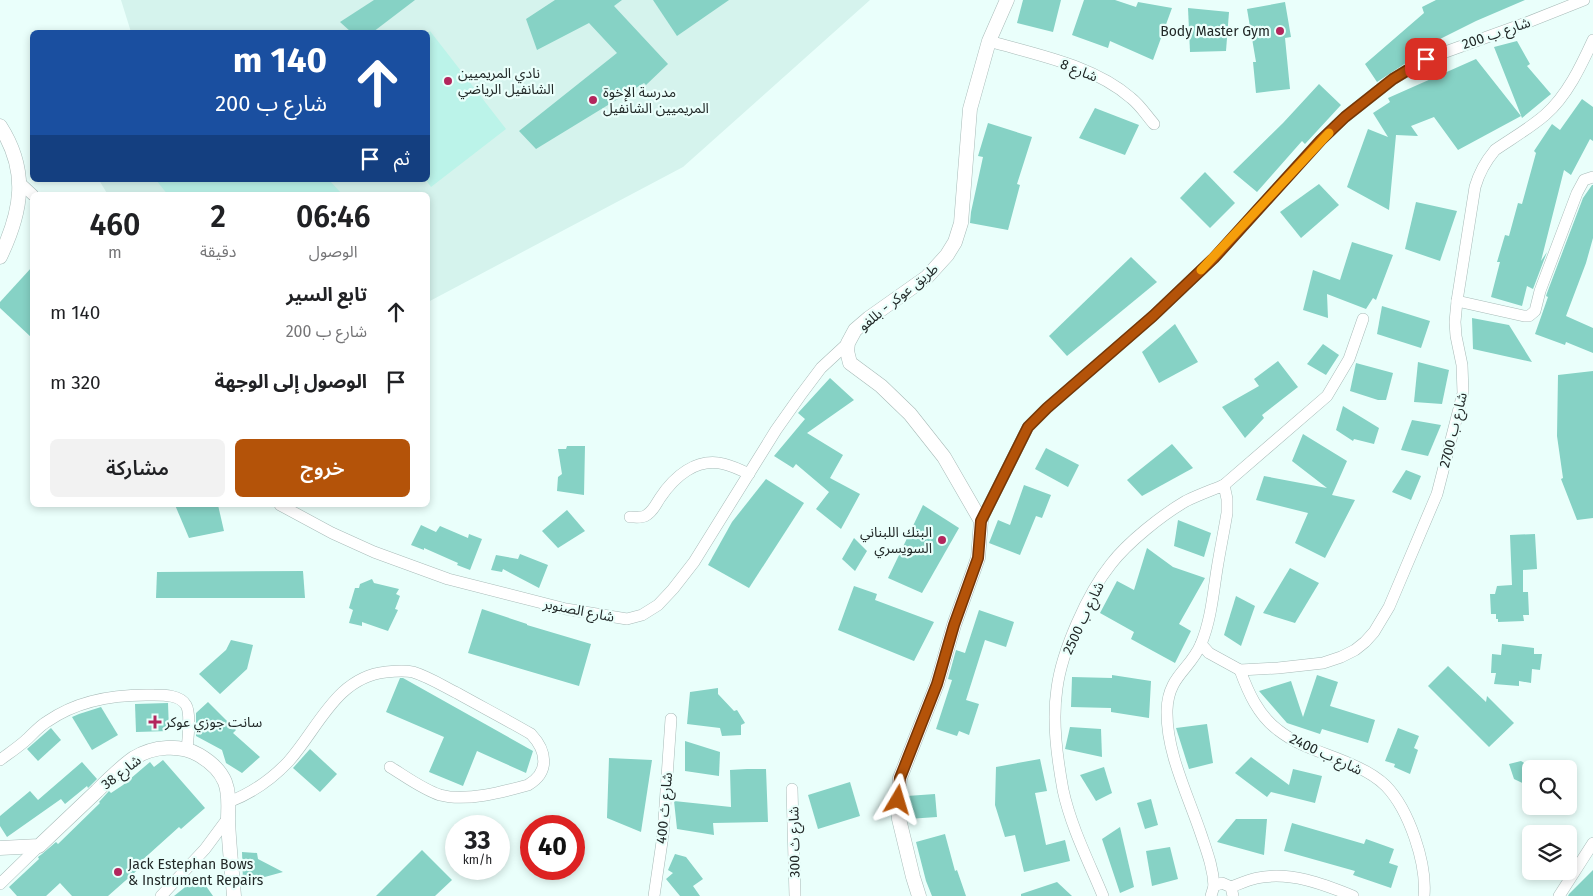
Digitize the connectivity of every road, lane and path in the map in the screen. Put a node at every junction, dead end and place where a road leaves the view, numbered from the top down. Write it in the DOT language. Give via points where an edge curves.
graph roads {
  1 [pos="1007,0"];
  2 [pos="1584,0"];
  3 [pos="1593,40"];
  4 [pos="990,41"];
  5 [pos="1154,124"];
  6 [pos="0,126"];
  7 [pos="1593,177"];
  8 [pos="19,182"];
  9 [pos="30,192"];
  10 [pos="0,257"];
  11 [pos="1457,301"];
  12 [pos="1363,319"];
  13 [pos="848,343"];
  14 [pos="749,474"];
  15 [pos="1224,485"];
  16 [pos="284,507"];
  17 [pos="630,517"];
  18 [pos="981,521"];
  19 [pos="1201,644"];
  20 [pos="1240,670"];
  21 [pos="671,719"];
  22 [pos="187,750"];
  23 [pos="0,760"];
  24 [pos="390,767"];
  25 [pos="792,789"];
  26 [pos="229,802"];
  27 [pos="228,818"];
  28 [pos="1593,843"];
  29 [pos="39,846"];
  30 [pos="0,848"];
  31 [pos="1212,865"];
  32 [pos="0,884"];
  33 [pos="1231,891"];
  34 [pos="1211,893"];
  35 [pos="161,896"];
  36 [pos="234,896"];
  37 [pos="654,896"];
  38 [pos="795,896"];
  39 [pos="919,896"];
  40 [pos="1104,896"];
  41 [pos="1353,896"];
  42 [pos="1424,896"];
  43 [pos="1559,896"];
  1 -- 4 [label="street, طريق عوكر - بللفو"];
  2 -- 18 [label="street, شارع ب 200" via="1426,59 1393,79 1345,117 1214,258 1028,427"];
  3 -- 11 [label="street, شارع ب 2700" via="1558,101 1546,114 1495,150 1482,166 1475,187"];
  4 -- 5 [label="street, شارع 8" via="1094,74 1132,99"];
  4 -- 13 [label="street, طريق عوكر - بللفو" via="970,109 961,222 955,242 927,277 869,318 855,330"];
  6 -- 8 [label="street" via="16,156"];
  7 -- 11 [label="street" via="1584,180 1577,193 1535,311 1524,316"];
  8 -- 9 [label="street"];
  8 -- 10 [label="street" via="15,220"];
  11 -- 20 [label="street, شارع ب 2700" via="1456,336 1464,380 1460,409 1437,494 1389,606 1374,632 1355,650 1323,663"];
  12 -- 15 [label="street, شارع ب 2500" via="1349,359 1327,396"];
  13 -- 14 [label="street, شارع الصنوبر" via="821,368"];
  13 -- 18 [label="street, طريق عوكر - بللفو" via="850,363 887,391 910,414 944,457"];
  14 -- 16 [label="street, شارع الصنوبر" via="673,590 658,605 642,615 627,619 566,609 448,579 374,552"];
  14 -- 17 [label="street" via="723,464 696,466 680,474 652,511 644,516"];
  15 -- 19 [label="street" via="1227,512 1208,623"];
  15 -- 40 [label="street, شارع ب 2500" via="1168,512 1110,565 1087,604 1061,667 1055,706 1064,790 1072,819"];
  18 -- 39 [label="street" via="978,558 937,684 900,778 899,819"];
  19 -- 20 [label="street" via="1209,653"];
  19 -- 31 [label="street" via="1177,676 1168,696 1167,710 1171,745"];
  20 -- 42 [label="street, شارع ب 2400" via="1255,705 1276,729 1305,747 1372,775 1392,793 1413,830 1423,874"];
  21 -- 37 [label="street, شارع ث 400" via="663,835"];
  22 -- 23 [label="street" via="188,714 184,702 171,696 134,694 106,698 62,712"];
  22 -- 26 [label="street, شارع 38" via="216,767 225,782"];
  22 -- 29 [label="street, شارع 38" via="165,748 134,758"];
  24 -- 26 [label="street" via="430,791 468,797 528,785 541,773 544,757 538,741 531,734 430,679 412,672 378,672 339,694 275,775 248,795"];
  25 -- 38 [label="street, شارع ث 300"];
  26 -- 27 [label="street, شارع 38"];
  27 -- 35 [label="street" via="205,849"];
  27 -- 36 [label="street, شارع 38"];
  28 -- 43 [label="street"];
  29 -- 30 [label="street"];
  29 -- 32 [label="street"];
  31 -- 33 [label="street"];
  31 -- 34 [label="street"];
  33 -- 34 [label="street" via="1222,883"];
  33 -- 41 [label="street" via="1254,878 1273,876 1305,880"];
}
